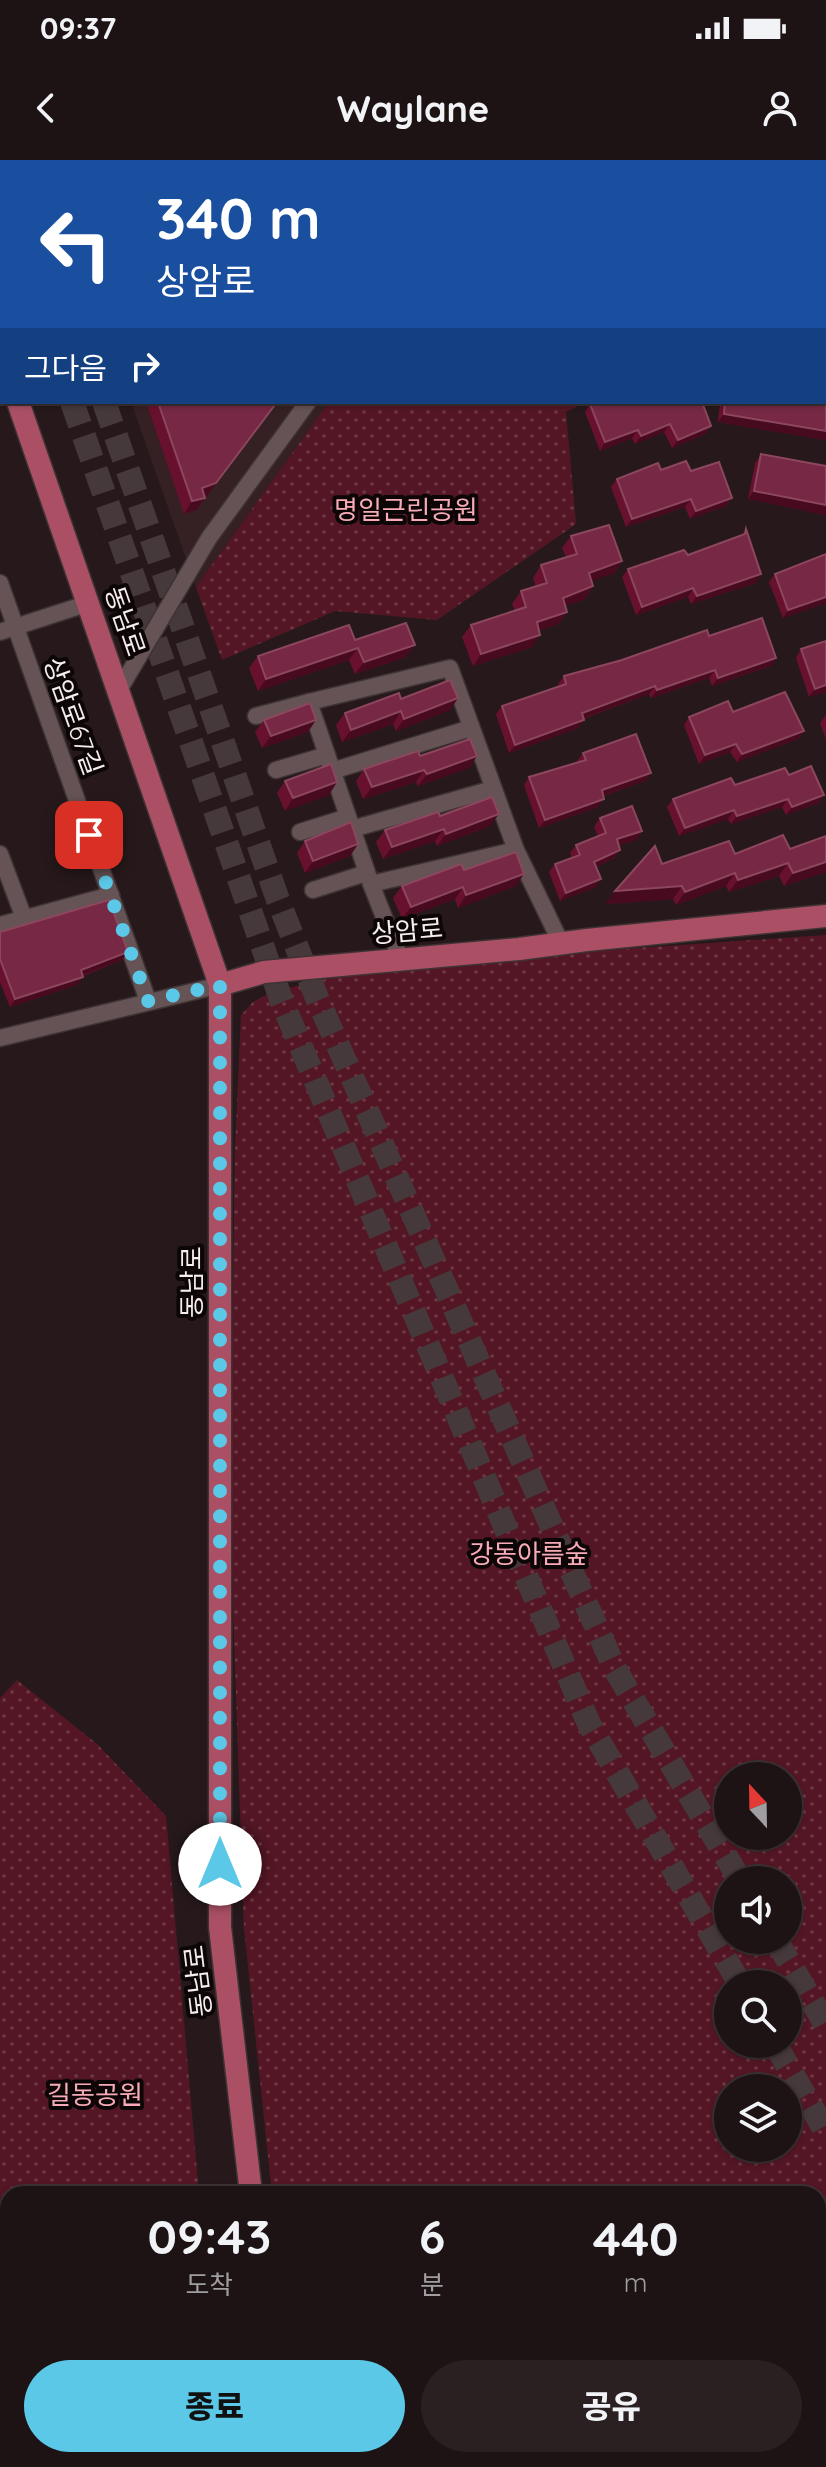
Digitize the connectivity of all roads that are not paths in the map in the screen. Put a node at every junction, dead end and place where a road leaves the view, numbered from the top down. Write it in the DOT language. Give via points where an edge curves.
graph roads {
  1 [pos="19,404"];
  2 [pos="307,404"];
  3 [pos="0,583"];
  4 [pos="89,603"];
  5 [pos="8,629"];
  6 [pos="119,690"];
  7 [pos="309,702"];
  8 [pos="256,716"];
  9 [pos="471,728"];
  10 [pos="329,763"];
  11 [pos="276,770"];
  12 [pos="493,789"];
  13 [pos="350,823"];
  14 [pos="300,832"];
  15 [pos="516,850"];
  16 [pos="0,854"];
  17 [pos="368,878"];
  18 [pos="313,890"];
  19 [pos="111,895"];
  20 [pos="826,916"];
  21 [pos="24,918"];
  22 [pos="0,925"];
  23 [pos="561,943"];
  24 [pos="399,955"];
  25 [pos="220,985"];
  26 [pos="148,1001"];
  27 [pos="0,1038"];
  28 [pos="250,2186"];
  1 -- 4 [label="main road, 동남로"];
  2 -- 6 [label="street" via="209,538"];
  3 -- 5 [label="street, 상암로67길"];
  4 -- 5 [label="street"];
  4 -- 6 [label="main road, 동남로"];
  5 -- 19 [label="street, 상암로67길"];
  6 -- 25 [label="main road, 동남로"];
  7 -- 8 [label="street"];
  7 -- 9 [label="street" via="450,668"];
  7 -- 10 [label="street"];
  9 -- 10 [label="street"];
  9 -- 12 [label="street"];
  10 -- 11 [label="street"];
  10 -- 13 [label="street"];
  12 -- 13 [label="street"];
  12 -- 15 [label="street"];
  13 -- 14 [label="street"];
  13 -- 17 [label="street"];
  15 -- 17 [label="street"];
  15 -- 23 [label="street"];
  16 -- 21 [label="street"];
  17 -- 18 [label="street"];
  17 -- 24 [label="street"];
  19 -- 21 [label="street"];
  19 -- 26 [label="street, 상암로67길"];
  20 -- 23 [label="main road, 상암로"];
  21 -- 22 [label="street"];
  23 -- 25 [label="main road, 상암로" via="264,972"];
  25 -- 26 [label="street, 상암로"];
  25 -- 28 [label="main road, 동남로" via="220,1927"];
  26 -- 27 [label="street, 상암로"];
}
